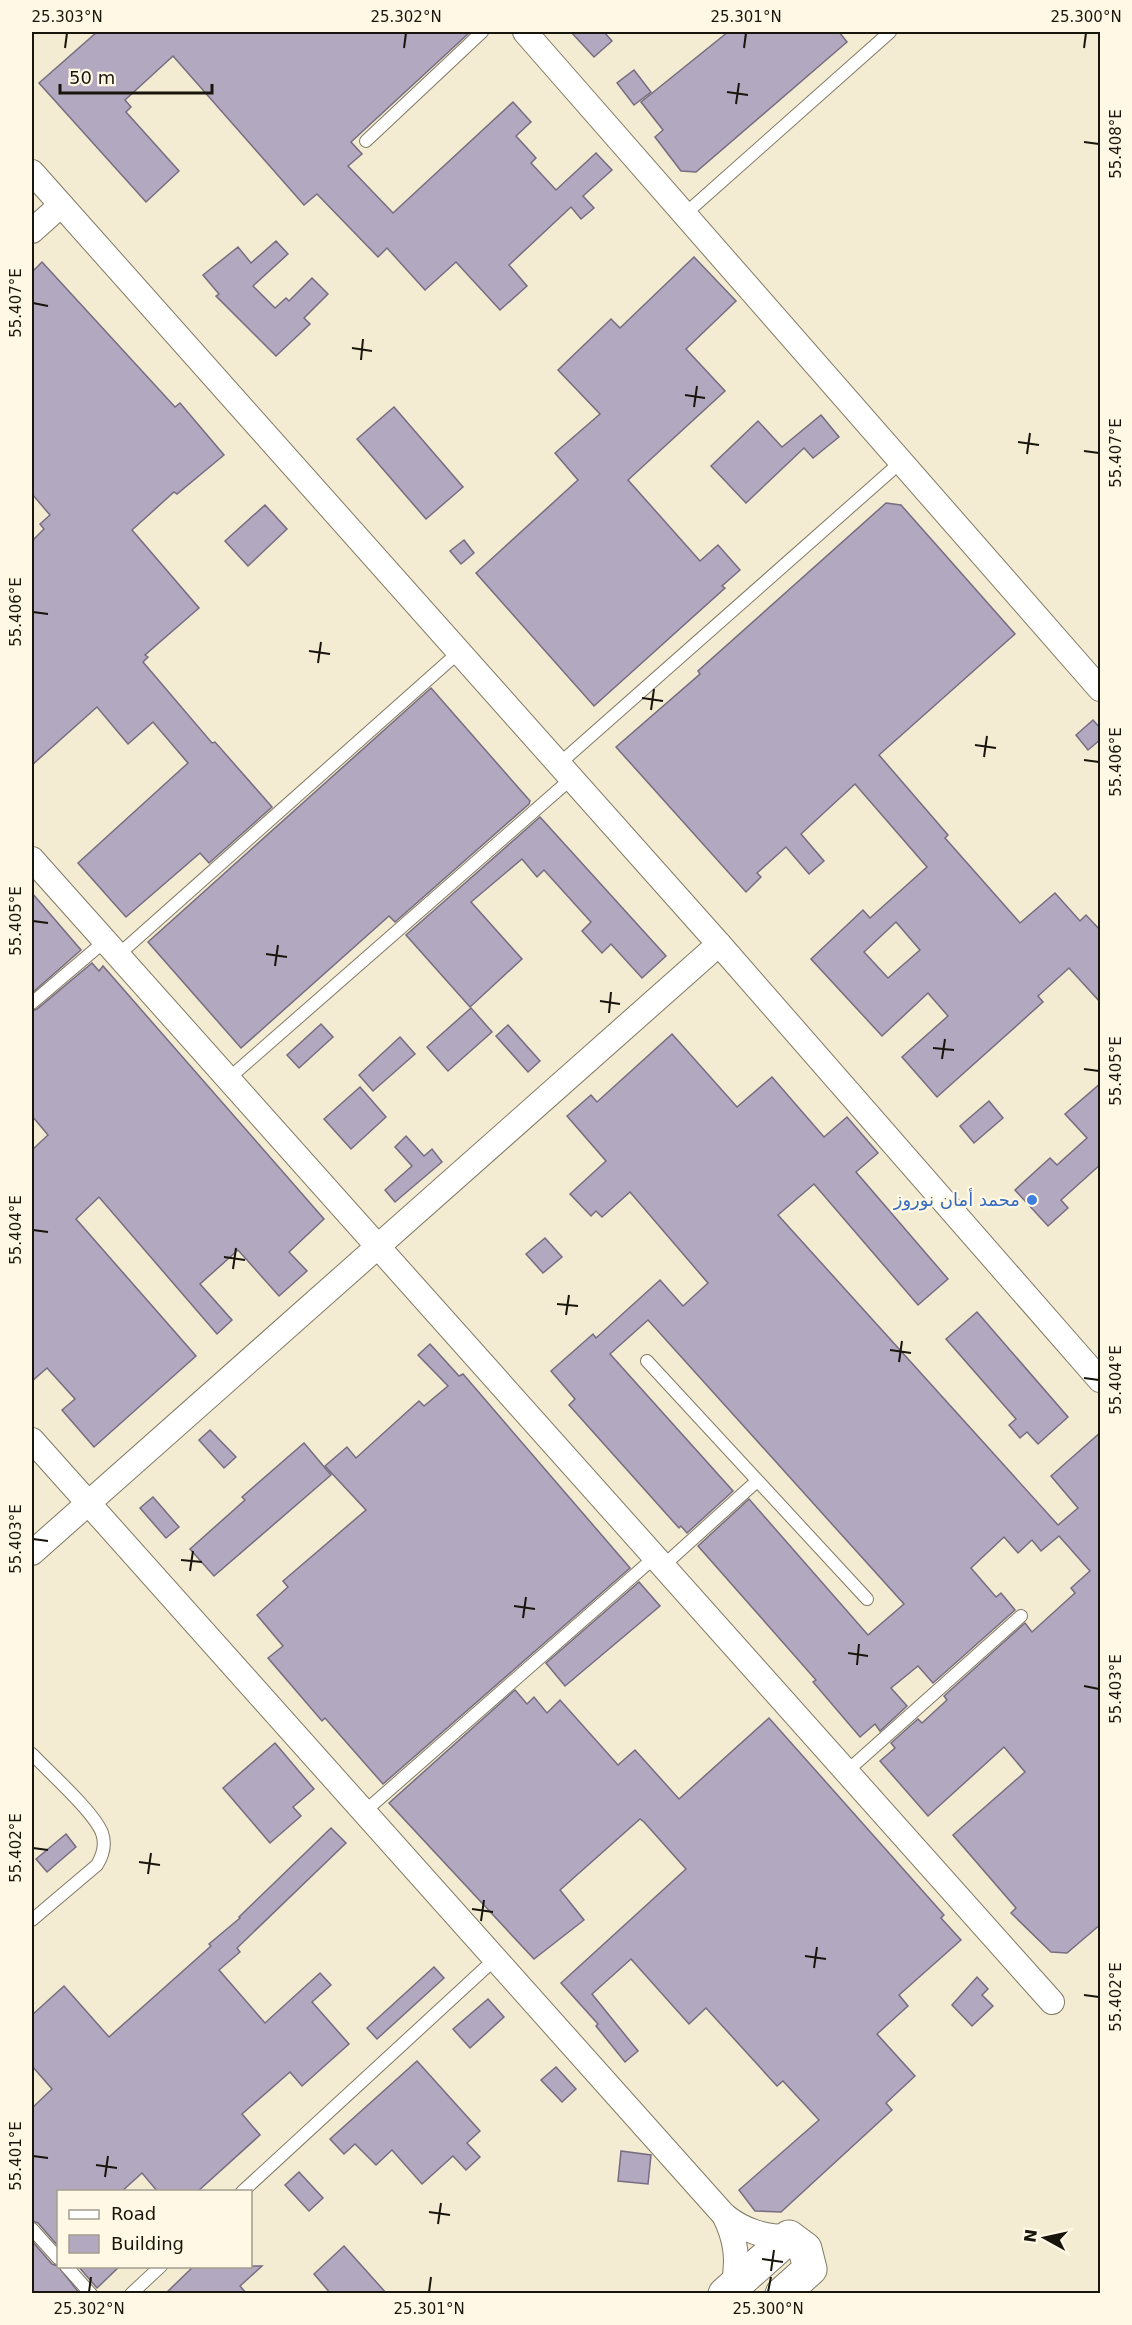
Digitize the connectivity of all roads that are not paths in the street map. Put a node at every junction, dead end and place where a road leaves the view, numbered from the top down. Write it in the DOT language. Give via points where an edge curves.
graph roads {
  1 [pos="482,32"];
  2 [pos="525,32"];
  3 [pos="890,32"];
  4 [pos="366,141"];
  5 [pos="32,172"];
  6 [pos="61,205"];
  7 [pos="685,214"];
  8 [pos="32,231"];
  9 [pos="902,461"];
  10 [pos="459,652"];
  11 [pos="1101,689"];
  12 [pos="565,771"];
  13 [pos="32,860"];
  14 [pos="719,944"];
  15 [pos="111,949"];
  16 [pos="32,1002"];
  17 [pos="228,1079"];
  18 [pos="377,1247"];
  19 [pos="647,1361"];
  20 [pos="1099,1374"];
  21 [pos="32,1440"];
  22 [pos="758,1480"];
  23 [pos="88,1503"];
  24 [pos="32,1553"];
  25 [pos="659,1562"];
  26 [pos="867,1599"];
  27 [pos="1021,1616"];
  28 [pos="32,1754"];
  29 [pos="846,1772"];
  30 [pos="364,1812"];
  31 [pos="32,1920"];
  32 [pos="495,1959"];
  33 [pos="1052,2002"];
  34 [pos="244,2190"];
  35 [pos="724,2215"];
  36 [pos="32,2229"];
  37 [pos="789,2237"];
  38 [pos="57,2257"];
  39 [pos="68,2268"];
  40 [pos="158,2268"];
  41 [pos="729,2290"];
  42 [pos="91,2294"];
  43 [pos="131,2294"];
  44 [pos="782,2294"];
  1 -- 4 [label="lane"];
  2 -- 7 [label="street"];
  3 -- 7 [label="lane"];
  5 -- 6 [label="street"];
  6 -- 8 [label="street"];
  6 -- 10 [label="street"];
  7 -- 9 [label="street"];
  9 -- 11 [label="street"];
  9 -- 12 [label="lane"];
  10 -- 12 [label="street"];
  10 -- 15 [label="lane"];
  12 -- 14 [label="street"];
  12 -- 17 [label="lane"];
  13 -- 15 [label="street"];
  14 -- 18 [label="street"];
  14 -- 20 [label="street"];
  15 -- 16 [label="lane"];
  15 -- 17 [label="street"];
  17 -- 18 [label="street"];
  18 -- 23 [label="street"];
  18 -- 25 [label="street"];
  19 -- 22 [label="lane"];
  21 -- 23 [label="street"];
  22 -- 25 [label="lane"];
  22 -- 26 [label="lane"];
  23 -- 24 [label="street"];
  23 -- 30 [label="street"];
  25 -- 29 [label="street"];
  25 -- 30 [label="lane"];
  27 -- 29 [label="lane"];
  28 -- 31 [label="lane" via="97,1824 104,1840 97,1865"];
  29 -- 33 [label="street"];
  30 -- 32 [label="street"];
  32 -- 34 [label="lane"];
  32 -- 35 [label="street"];
  35 -- 37 [label="street" via="761,2235"];
  35 -- 41 [label="street" via="736,2250 737,2272"];
  36 -- 38 [label="lane"];
  37 -- 41 [label="main road"];
  37 -- 44 [label="main road" via="806,2248 810,2269"];
  39 -- 42 [label="lane"];
  40 -- 43 [label="lane"];
}
